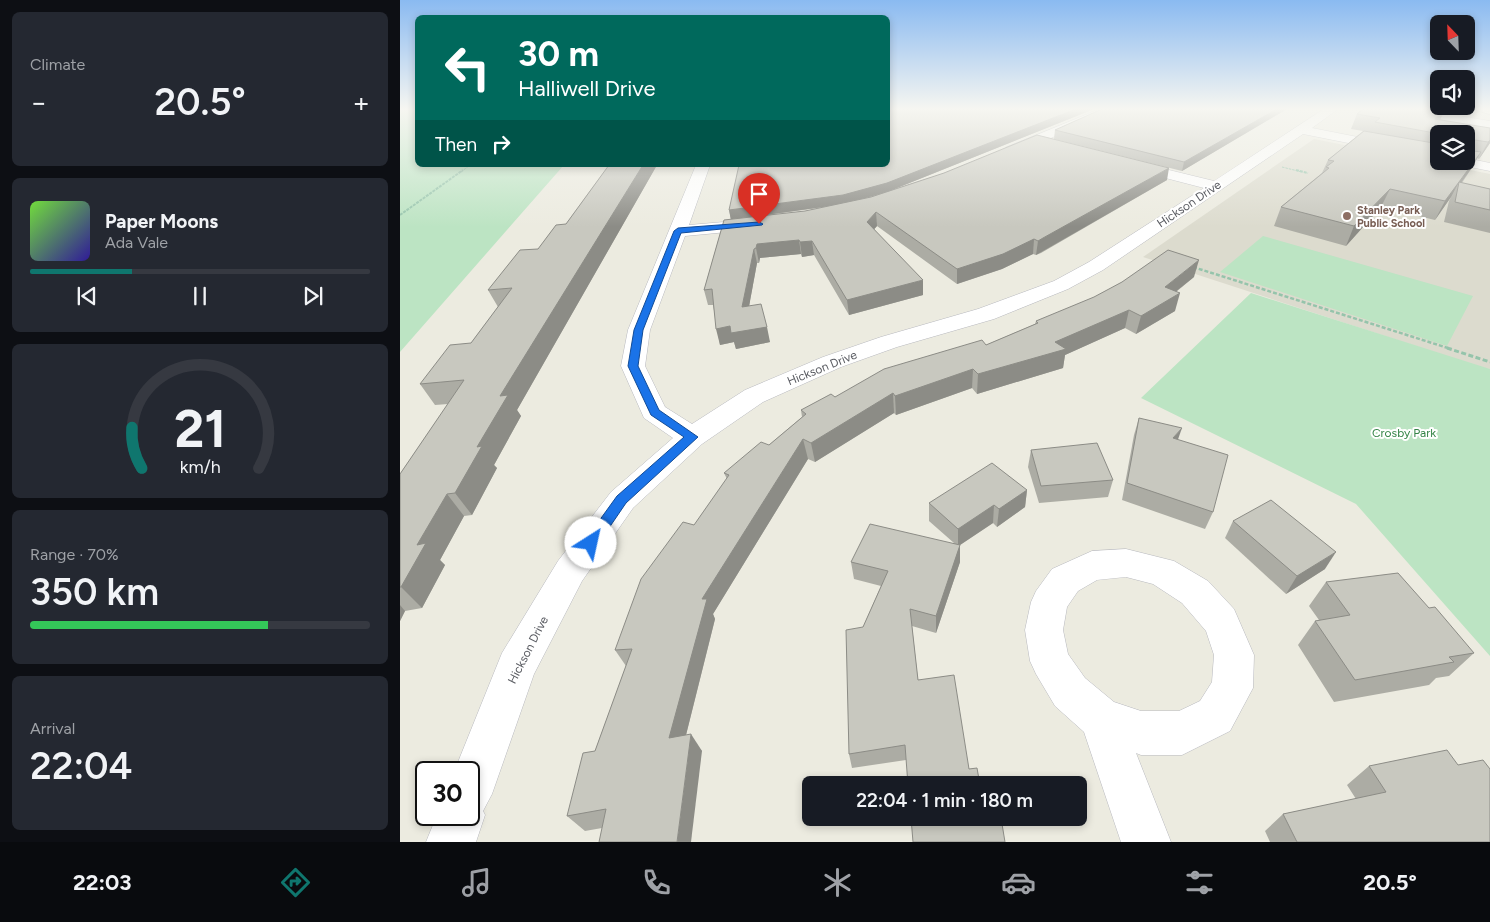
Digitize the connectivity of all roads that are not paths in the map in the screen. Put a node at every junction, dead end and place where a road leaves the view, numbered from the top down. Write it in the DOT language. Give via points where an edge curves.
graph roads {
  1 [pos="1016,148"];
  2 [pos="1273,148"];
  3 [pos="1394,148"];
  4 [pos="1430,155"];
  5 [pos="992,158"];
  6 [pos="1117,161"];
  7 [pos="1475,164"];
  8 [pos="702,167"];
  9 [pos="1490,167"];
  10 [pos="1216,186"];
  11 [pos="778,221"];
  12 [pos="678,231"];
  13 [pos="692,437"];
  14 [pos="1101,718"];
  15 [pos="480,765"];
  16 [pos="457,826"];
  17 [pos="451,842"];
  18 [pos="1146,842"];
  1 -- 5 [label="street"];
  2 -- 10 [label="street, Hickson Drive"];
  3 -- 4 [label="street"];
  6 -- 10 [label="street"];
  7 -- 9 [label="street"];
  8 -- 12 [label="street"];
  10 -- 13 [label="street, Hickson Drive" via="1096,266 1061,285 986,314 832,362 754,396"];
  11 -- 12 [label="street"];
  12 -- 13 [label="street" via="639,330 633,366 654,412"];
  13 -- 15 [label="street, Hickson Drive" via="622,500 570,572 516,668"];
  14 -- 14 [label="street" via="1141,733 1182,733 1215,716 1232,688 1234,655 1221,621 1195,592 1162,571 1126,562 1092,566 1065,580 1049,602 1044,630 1050,661 1070,692"];
  14 -- 18 [label="street"];
  16 -- 17 [label="street"];
}
